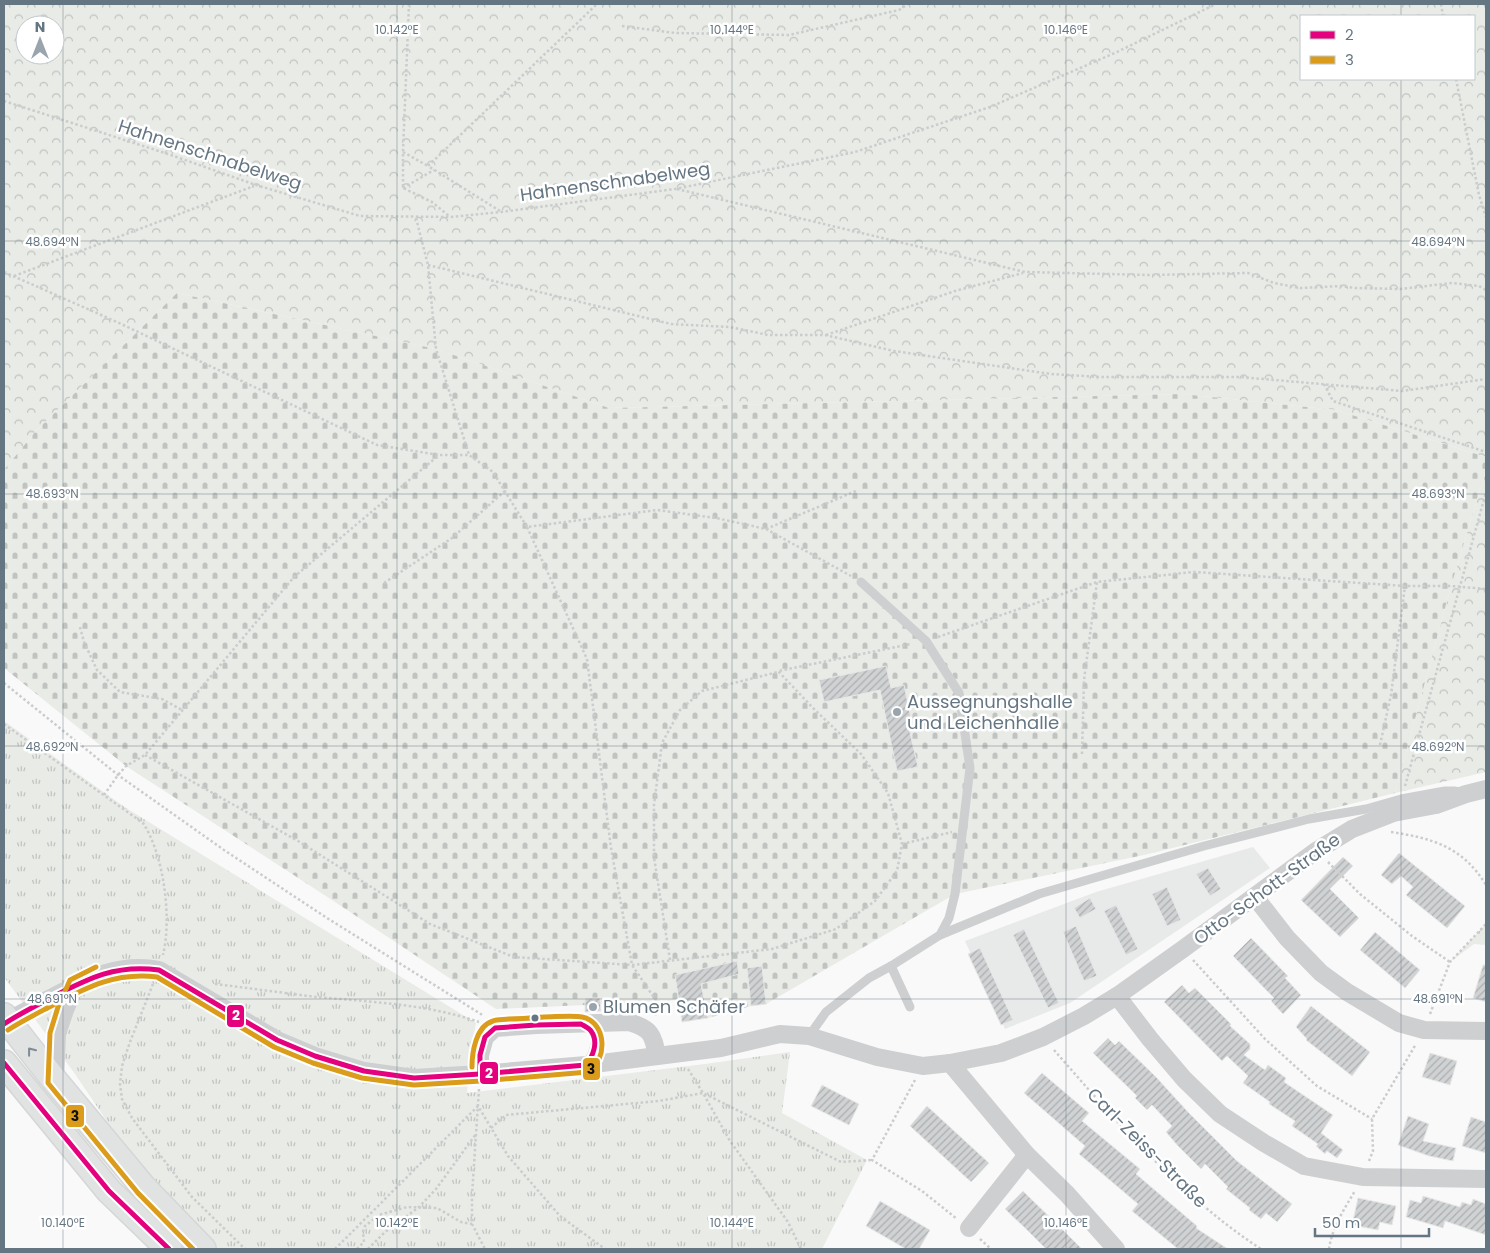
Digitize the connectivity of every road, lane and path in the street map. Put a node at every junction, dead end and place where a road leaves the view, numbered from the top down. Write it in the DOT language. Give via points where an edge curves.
graph roads {
  1 [pos="409,4"];
  2 [pos="597,4"];
  3 [pos="908,4"];
  4 [pos="1216,4"];
  5 [pos="622,26"];
  6 [pos="1456,80"];
  7 [pos="4,101"];
  8 [pos="403,152"];
  9 [pos="428,166"];
  10 [pos="435,170"];
  11 [pos="256,185"];
  12 [pos="403,188"];
  13 [pos="675,189"];
  14 [pos="502,212"];
  15 [pos="450,217"];
  16 [pos="1486,217"];
  17 [pos="416,218"];
  18 [pos="428,265"];
  19 [pos="4,272"];
  20 [pos="1025,272"];
  21 [pos="12,276"];
  22 [pos="1486,290"];
  23 [pos="826,335"];
  24 [pos="1486,378"];
  25 [pos="1324,384"];
  26 [pos="1486,452"];
  27 [pos="440,454"];
  28 [pos="469,455"];
  29 [pos="505,491"];
  30 [pos="856,491"];
  31 [pos="1486,492"];
  32 [pos="527,527"];
  33 [pos="766,529"];
  34 [pos="861,582"];
  35 [pos="1097,582"];
  36 [pos="384,583"];
  37 [pos="1405,586"];
  38 [pos="1461,587"];
  39 [pos="1486,589"];
  40 [pos="80,627"];
  41 [pos="926,641"];
  42 [pos="778,672"];
  43 [pos="4,683"];
  44 [pos="182,710"];
  45 [pos="1380,745"];
  46 [pos="1082,754"];
  47 [pos="145,755"];
  48 [pos="118,775"];
  49 [pos="1486,789"];
  50 [pos="1466,794"];
  51 [pos="104,795"];
  52 [pos="1401,799"];
  53 [pos="963,830"];
  54 [pos="1389,832"];
  55 [pos="902,844"];
  56 [pos="1316,850"];
  57 [pos="1486,885"];
  58 [pos="1255,897"];
  59 [pos="1486,924"];
  60 [pos="940,935"];
  61 [pos="1183,949"];
  62 [pos="670,960"];
  63 [pos="1450,962"];
  64 [pos="632,965"];
  65 [pos="891,966"];
  66 [pos="212,983"];
  67 [pos="76,985"];
  68 [pos="1117,996"];
  69 [pos="910,1007"];
  70 [pos="5,1020"];
  71 [pos="581,1024"];
  72 [pos="495,1028"];
  73 [pos="1424,1030"];
  74 [pos="1486,1030"];
  75 [pos="809,1036"];
  76 [pos="653,1037"];
  77 [pos="1043,1037"];
  78 [pos="678,1053"];
  79 [pos="657,1056"];
  80 [pos="4,1063"];
  81 [pos="950,1063"];
  82 [pos="586,1065"];
  83 [pos="923,1066"];
  84 [pos="480,1074"];
  85 [pos="55,1081"];
  86 [pos="703,1093"];
  87 [pos="478,1106"];
  88 [pos="1372,1120"];
  89 [pos="491,1128"];
  90 [pos="476,1134"];
  91 [pos="1027,1155"];
  92 [pos="872,1160"];
  93 [pos="1363,1177"];
  94 [pos="1486,1179"];
  95 [pos="419,1207"];
  96 [pos="472,1224"];
  97 [pos="969,1228"];
  98 [pos="169,1249"];
  99 [pos="203,1249"];
  100 [pos="335,1249"];
  101 [pos="357,1249"];
  102 [pos="368,1249"];
  103 [pos="485,1249"];
  104 [pos="605,1249"];
  105 [pos="801,1249"];
  106 [pos="991,1249"];
  107 [pos="1115,1249"];
  108 [pos="1260,1249"];
  109 [pos="1329,1249"];
  1 -- 8 [label="path"];
  2 -- 9 [label="path"];
  3 -- 5 [label="path" via="899,10 789,35 675,33"];
  4 -- 13 [label="path, Hahnenschnabelweg" via="1117,52 990,107 855,152"];
  6 -- 16 [label="path" via="1478,196"];
  7 -- 11 [label="path, Hahnenschnabelweg"];
  8 -- 9 [label="path"];
  8 -- 12 [label="path"];
  9 -- 10 [label="path"];
  10 -- 12 [label="path"];
  10 -- 14 [label="path"];
  11 -- 17 [label="path, Hahnenschnabelweg" via="360,216"];
  11 -- 21 [label="path"];
  12 -- 15 [label="path" via="432,202"];
  13 -- 14 [label="path, Hahnenschnabelweg"];
  13 -- 20 [label="path"];
  14 -- 15 [label="path, Hahnenschnabelweg"];
  15 -- 17 [label="path, Hahnenschnabelweg"];
  17 -- 18 [label="path"];
  18 -- 23 [label="path" via="671,324 730,326 768,335"];
  18 -- 28 [label="path" via="436,349"];
  19 -- 21 [label="path"];
  20 -- 22 [label="path" via="1248,273 1300,288 1400,289 1452,283 1479,286"];
  20 -- 23 [label="path" via="955,291"];
  21 -- 27 [label="path" via="377,445"];
  23 -- 25 [label="path" via="894,351 1051,374 1240,377"];
  24 -- 25 [label="path" via="1402,391"];
  25 -- 26 [label="path" via="1332,401"];
  27 -- 28 [label="path"];
  27 -- 44 [label="path" via="294,577"];
  28 -- 29 [label="path" via="493,472"];
  29 -- 32 [label="path"];
  29 -- 36 [label="path" via="452,538"];
  30 -- 33 [label="path"];
  31 -- 38 [label="path"];
  32 -- 33 [label="path" via="657,510"];
  32 -- 64 [label="path" via="587,659 611,848"];
  33 -- 34 [label="path"];
  34 -- 41 [label="lane"];
  35 -- 37 [label="path" via="1194,572"];
  35 -- 41 [label="path"];
  35 -- 46 [label="path" via="1084,680"];
  37 -- 38 [label="path"];
  37 -- 45 [label="path" via="1391,695"];
  38 -- 39 [label="path"];
  38 -- 52 [label="path"];
  40 -- 44 [label="path" via="97,670 120,692 162,700"];
  41 -- 42 [label="path"];
  41 -- 53 [label="lane" via="959,693 970,768"];
  42 -- 55 [label="path" via="861,754 888,793"];
  42 -- 62 [label="path" via="702,691 680,710 662,743 654,804 654,857"];
  43 -- 48 [label="path"];
  44 -- 47 [label="path"];
  47 -- 48 [label="path"];
  47 -- 64 [label="path" via="298,841 430,924 514,957"];
  48 -- 51 [label="path"];
  48 -- 72 [label="path" via="327,918 482,1013"];
  49 -- 50 [label="street, Otto-Schott-Straße"];
  50 -- 52 [label="lane" via="1445,791"];
  50 -- 56 [label="street, Otto-Schott-Straße" via="1393,813 1352,829"];
  52 -- 60 [label="lane" via="1251,833 1095,877 1039,894"];
  53 -- 55 [label="path"];
  53 -- 60 [label="lane" via="955,894 949,918"];
  54 -- 57 [label="path" via="1425,838 1453,849 1472,866"];
  55 -- 62 [label="path" via="897,871 875,901 836,928 772,949"];
  56 -- 58 [label="street, Otto-Schott-Straße"];
  56 -- 63 [label="path" via="1360,894"];
  58 -- 61 [label="street, Otto-Schott-Straße"];
  58 -- 73 [label="street" via="1287,938 1321,973 1399,1023"];
  59 -- 63 [label="path"];
  60 -- 65 [label="lane"];
  61 -- 68 [label="street, Otto-Schott-Straße"];
  61 -- 88 [label="path" via="1265,1039 1317,1086"];
  62 -- 64 [label="path"];
  63 -- 73 [label="path"];
  64 -- 76 [label="path" via="657,1002"];
  65 -- 69 [label="lane"];
  65 -- 75 [label="lane" via="869,978 826,1012"];
  66 -- 72 [label="path" via="410,1005"];
  67 -- 70 [label="street"];
  67 -- 84 [label="street" via="99,974 123,969 144,967 159,970 277,1040 364,1072 414,1078"];
  67 -- 85 [label="street" via="57,1034"];
  68 -- 77 [label="street, Otto-Schott-Straße"];
  68 -- 93 [label="street" via="1184,1079 1220,1114 1304,1166"];
  85 -- 70 [label="street, one-way"];
  71 -- 72 [label="street"];
  71 -- 76 [label="street" via="629,1022 641,1026"];
  71 -- 82 [label="lane" via="591,1030 595,1041 593,1054"];
  72 -- 84 [label="street" via="485,1037 480,1054"];
  73 -- 74 [label="street"];
  73 -- 88 [label="path"];
  75 -- 78 [label="street" via="780,1034 721,1048"];
  75 -- 83 [label="street" via="878,1057"];
  76 -- 79 [label="street"];
  77 -- 81 [label="street, Otto-Schott-Straße" via="1001,1053"];
  77 -- 108 [label="path, Carl-Zeiss-Straße" via="1115,1120 1190,1195"];
  78 -- 79 [label="street"];
  78 -- 86 [label="path"];
  79 -- 82 [label="street"];
  80 -- 98 [label="street" via="109,1191"];
  81 -- 83 [label="street"];
  81 -- 91 [label="street"];
  82 -- 84 [label="street"];
  83 -- 92 [label="path"];
  84 -- 87 [label="path"];
  85 -- 99 [label="street" via="144,1188"];
  86 -- 89 [label="path" via="659,1101 506,1115"];
  86 -- 92 [label="path" via="841,1162"];
  86 -- 105 [label="path" via="730,1141 788,1222"];
  87 -- 89 [label="path"];
  87 -- 90 [label="path"];
  87 -- 100 [label="path"];
  88 -- 93 [label="path" via="1372,1151"];
  89 -- 104 [label="path" via="508,1156 560,1216"];
  90 -- 95 [label="path"];
  90 -- 96 [label="path"];
  91 -- 97 [label="street"];
  91 -- 107 [label="street"];
  92 -- 97 [label="path" via="922,1191"];
  93 -- 94 [label="street"];
  93 -- 109 [label="path" via="1343,1211"];
  95 -- 96 [label="path" via="437,1208 461,1222"];
  95 -- 101 [label="path" via="379,1215 365,1226 364,1242"];
  95 -- 102 [label="path"];
  96 -- 103 [label="path"];
  97 -- 106 [label="path"];
}
